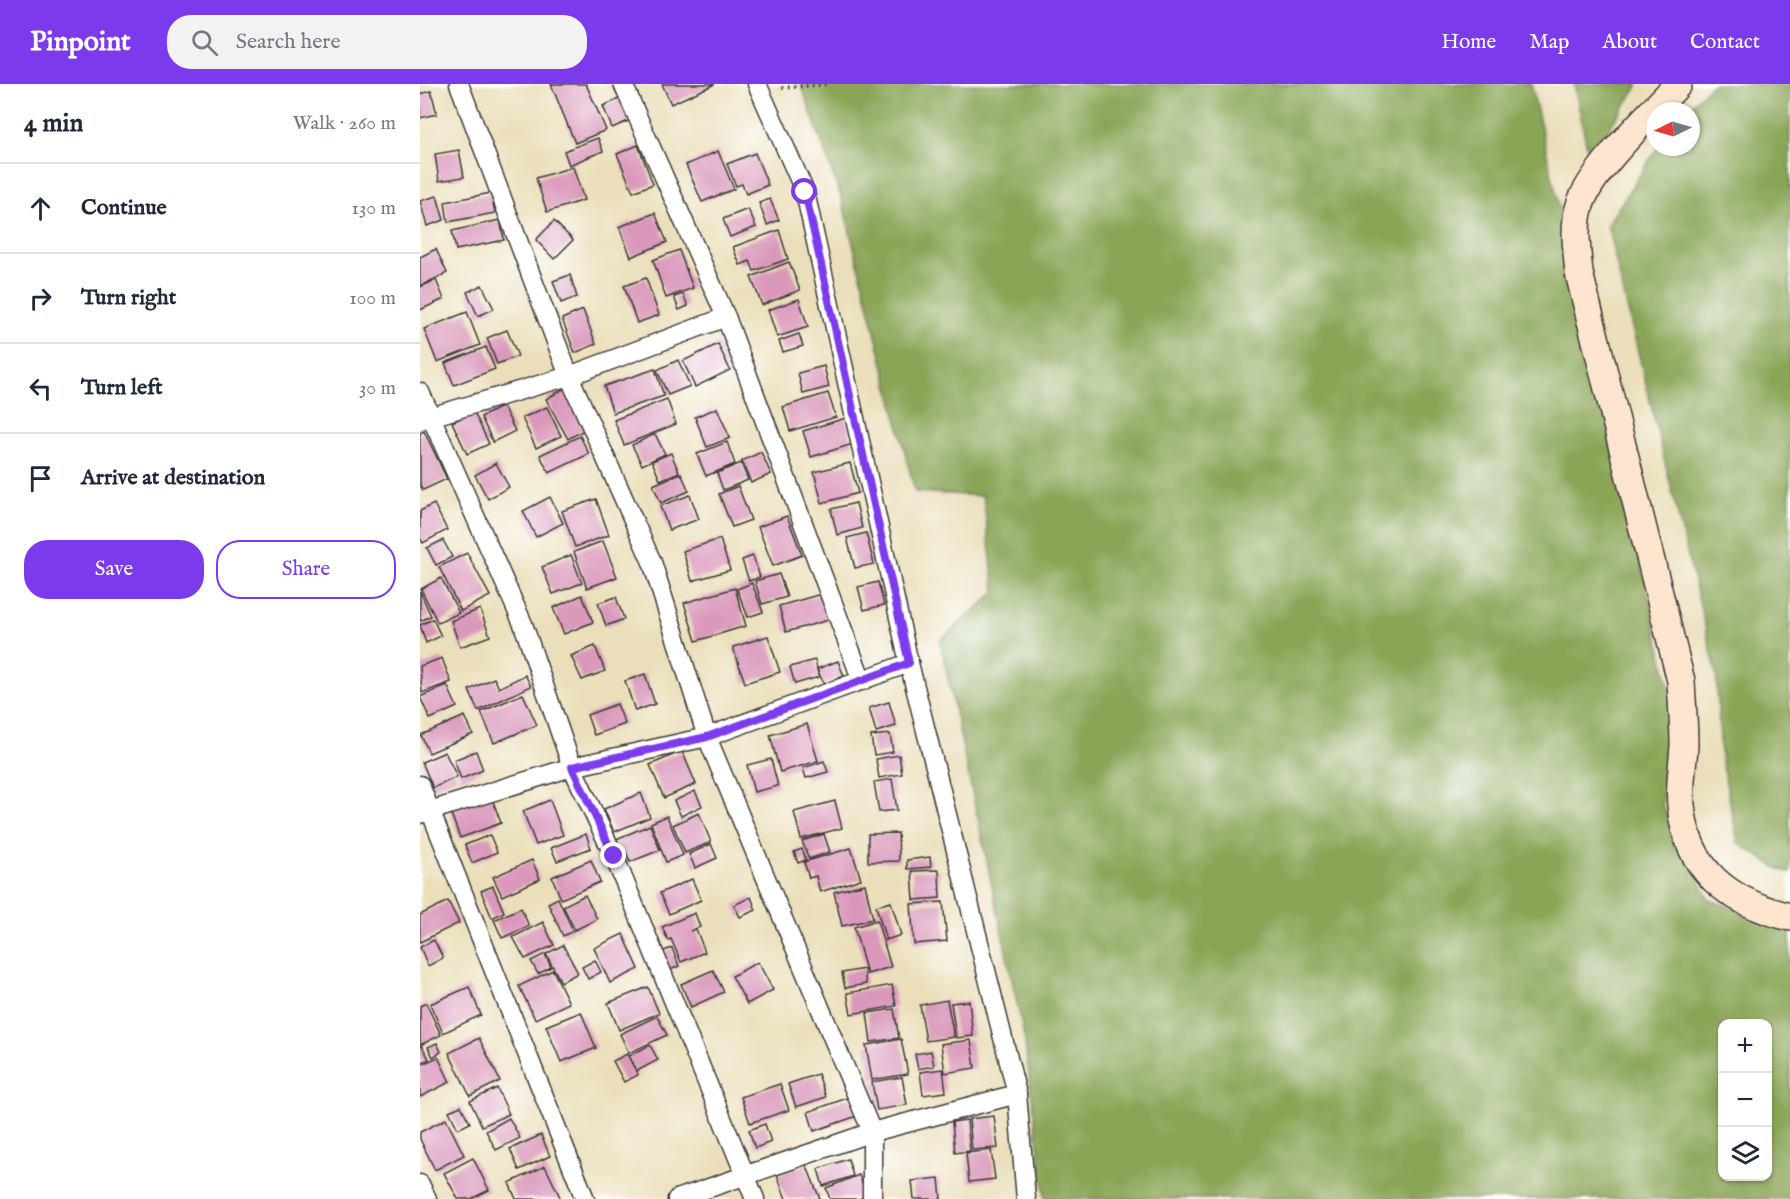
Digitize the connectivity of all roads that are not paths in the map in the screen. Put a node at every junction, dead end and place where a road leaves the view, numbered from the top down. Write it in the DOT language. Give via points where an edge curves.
graph roads {
  1 [pos="459,84"];
  2 [pos="622,84"];
  3 [pos="757,84"];
  4 [pos="1678,84"];
  5 [pos="726,317"];
  6 [pos="569,376"];
  7 [pos="420,392"];
  8 [pos="425,419"];
  9 [pos="909,663"];
  10 [pos="862,681"];
  11 [pos="707,737"];
  12 [pos="572,767"];
  13 [pos="420,784"];
  14 [pos="425,812"];
  15 [pos="1790,917"];
  16 [pos="1017,1094"];
  17 [pos="872,1132"];
  18 [pos="745,1176"];
  19 [pos="420,1184"];
  20 [pos="427,1199"];
  21 [pos="585,1199"];
  22 [pos="677,1199"];
  23 [pos="755,1199"];
  24 [pos="872,1199"];
  25 [pos="1026,1199"];
  1 -- 6 [label="street"];
  2 -- 5 [label="street"];
  3 -- 9 [label="street" via="805,192"];
  4 -- 15 [label="main road" via="1595,176 1580,205 1576,237 1579,273 1681,681 1681,803 1687,842 1706,874 1736,897"];
  5 -- 6 [label="street"];
  5 -- 10 [label="street"];
  6 -- 8 [label="street"];
  6 -- 11 [label="street" via="652,562"];
  7 -- 8 [label="street"];
  8 -- 12 [label="street" via="523,624"];
  9 -- 10 [label="street"];
  9 -- 16 [label="street"];
  10 -- 11 [label="street"];
  11 -- 12 [label="street"];
  11 -- 17 [label="street"];
  12 -- 14 [label="street"];
  12 -- 18 [label="street" via="614,856"];
  13 -- 14 [label="street"];
  14 -- 21 [label="street"];
  16 -- 17 [label="street"];
  16 -- 25 [label="street"];
  17 -- 18 [label="street"];
  17 -- 24 [label="street"];
  18 -- 22 [label="street"];
  18 -- 23 [label="street"];
  19 -- 20 [label="street"];
}
